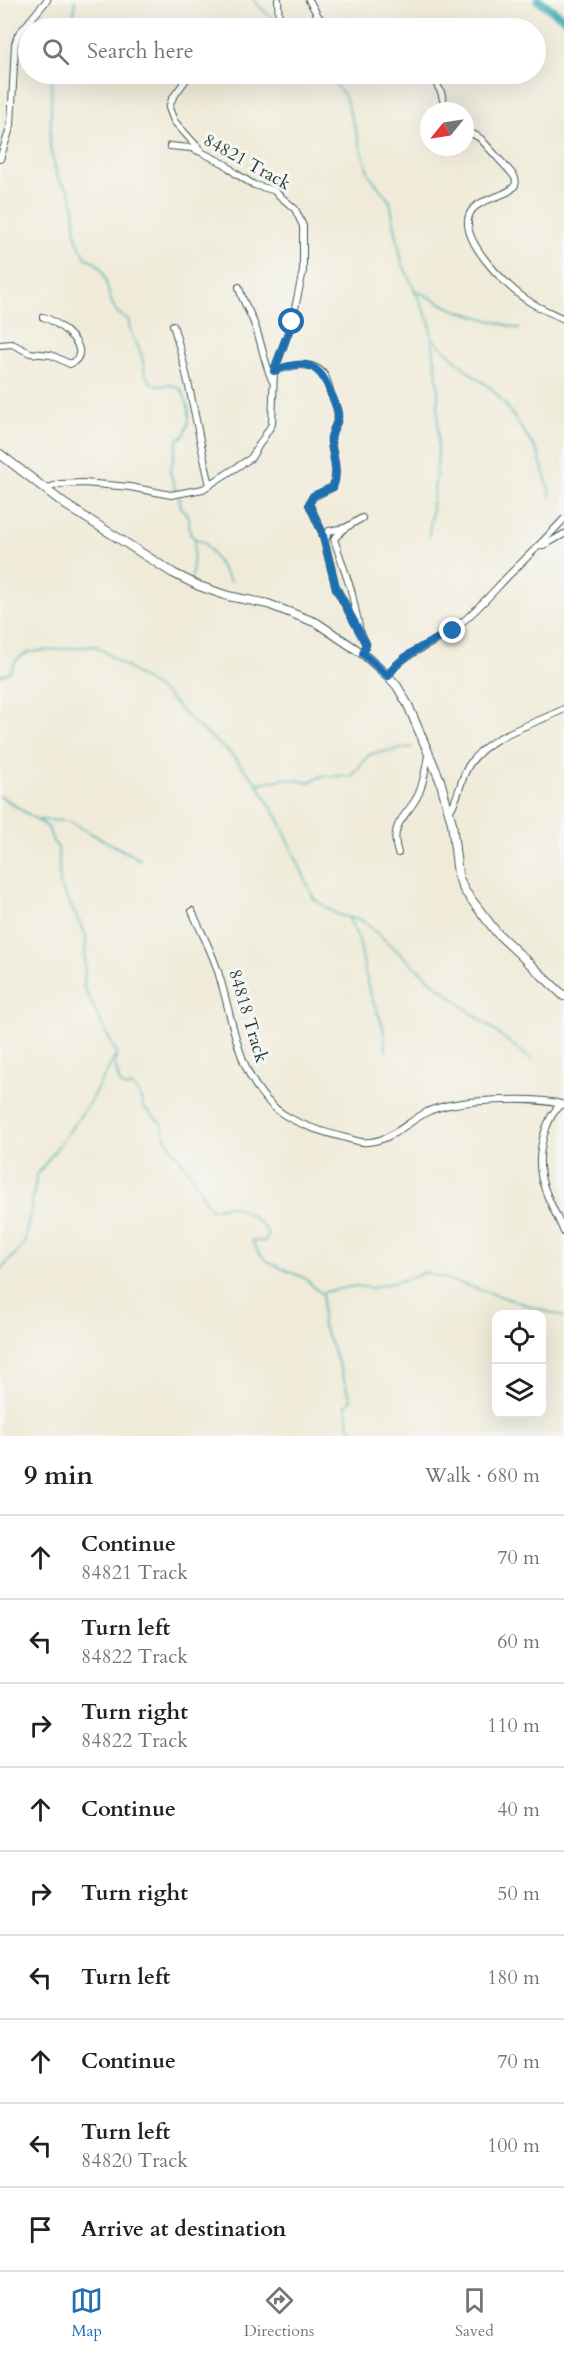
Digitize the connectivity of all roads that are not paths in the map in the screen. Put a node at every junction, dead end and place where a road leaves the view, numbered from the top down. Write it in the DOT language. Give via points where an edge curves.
graph roads {
  1 [pos="47,0"];
  2 [pos="278,0"];
  3 [pos="309,0"];
  4 [pos="32,18"];
  5 [pos="279,18"];
  6 [pos="320,18"];
  7 [pos="18,35"];
  8 [pos="183,84"];
  9 [pos="437,84"];
  10 [pos="444,102"];
  11 [pos="474,136"];
  12 [pos="170,146"];
  13 [pos="201,152"];
  14 [pos="0,159"];
  15 [pos="239,287"];
  16 [pos="43,317"];
  17 [pos="564,319"];
  18 [pos="173,325"];
  19 [pos="0,345"];
  20 [pos="274,371"];
  21 [pos="272,381"];
  22 [pos="0,453"];
  23 [pos="210,486"];
  24 [pos="45,489"];
  25 [pos="362,518"];
  26 [pos="564,519"];
  27 [pos="345,528"];
  28 [pos="564,534"];
  29 [pos="325,540"];
  30 [pos="539,547"];
  31 [pos="360,631"];
  32 [pos="363,654"];
  33 [pos="388,676"];
  34 [pos="564,709"];
  35 [pos="428,755"];
  36 [pos="449,812"];
  37 [pos="398,853"];
  38 [pos="192,911"];
  39 [pos="564,996"];
  40 [pos="563,1104"];
  41 [pos="564,1232"];
  1 -- 4 [label="street"];
  2 -- 5 [label="street"];
  3 -- 6 [label="street"];
  7 -- 14 [label="street" via="11,125"];
  8 -- 13 [label="street" via="169,108 174,121"];
  9 -- 10 [label="street"];
  11 -- 17 [label="street" via="487,145 516,182 509,190 473,208 467,224 475,247 516,292"];
  12 -- 13 [label="street, 84821 Track"];
  13 -- 20 [label="street, 84821 Track" via="254,185 282,196 295,209 303,226 301,280 292,322"];
  15 -- 21 [label="street"];
  16 -- 19 [label="street" via="53,320 76,340 78,352 74,362 30,353 12,344"];
  18 -- 23 [label="street"];
  20 -- 21 [label="street, 84821 Track"];
  20 -- 29 [label="street" via="300,365 322,373 338,416 332,434 336,472 333,487 313,496 309,504"];
  21 -- 23 [label="street, 84821 Track" via="272,424 262,443 251,458"];
  22 -- 24 [label="street"];
  23 -- 24 [label="street, 84821 Track" via="171,495 84,483"];
  24 -- 32 [label="street" via="98,528 173,573 228,596 296,613"];
  25 -- 27 [label="street"];
  26 -- 30 [label="street"];
  27 -- 29 [label="street" via="329,531"];
  27 -- 31 [label="street" via="336,535 334,544 351,590"];
  28 -- 30 [label="street"];
  29 -- 31 [label="street" via="336,588"];
  30 -- 33 [label="street" via="453,631 404,658"];
  31 -- 32 [label="street" via="366,644"];
  32 -- 33 [label="street"];
  33 -- 35 [label="street" via="408,705"];
  34 -- 36 [label="street" via="505,735 477,754 465,771"];
  35 -- 36 [label="street"];
  35 -- 37 [label="street" via="420,790 397,825"];
  36 -- 39 [label="street" via="458,875 464,890 497,933"];
  38 -- 40 [label="street, 84818 Track" via="213,955 238,1050 269,1102 294,1120 371,1143 388,1138 429,1111 458,1103 530,1100"];
  40 -- 41 [label="street" via="549,1120 540,1168"];
}
